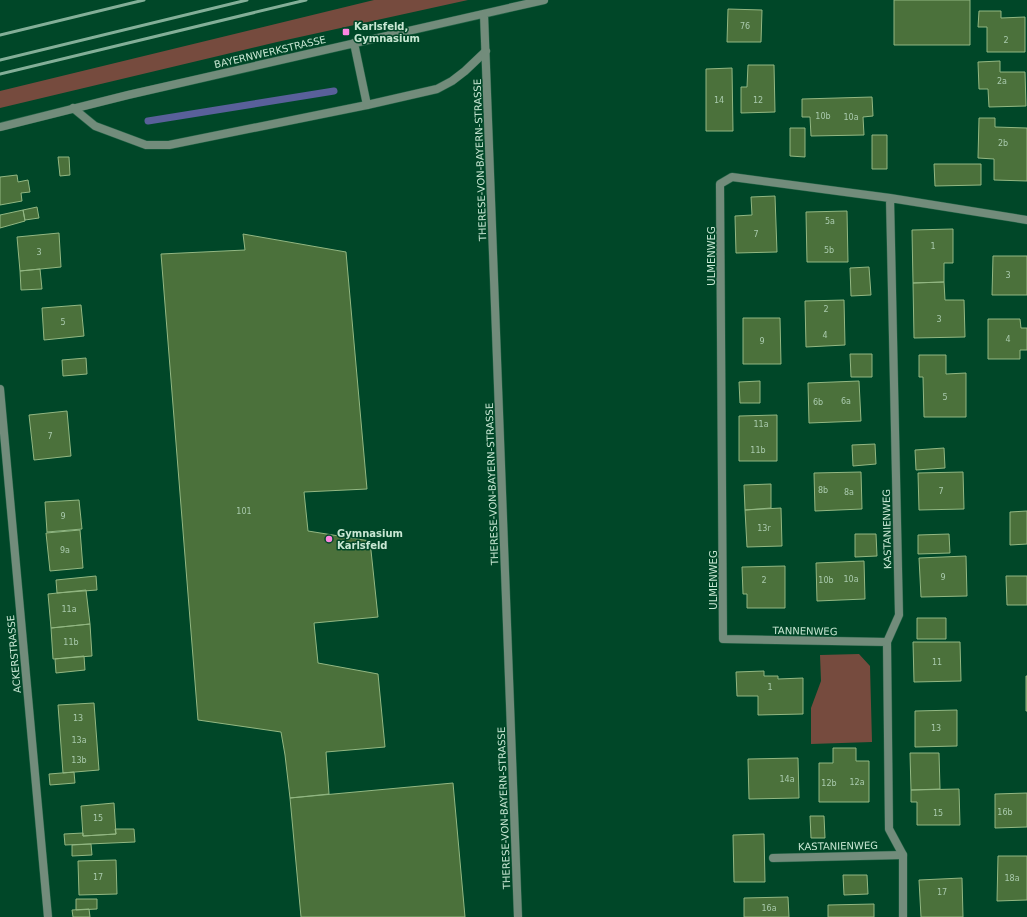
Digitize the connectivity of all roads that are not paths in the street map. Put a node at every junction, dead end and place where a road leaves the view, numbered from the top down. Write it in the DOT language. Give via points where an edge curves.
graph roads {
  1 [pos="544,0"];
  2 [pos="484,14"];
  3 [pos="354,43"];
  4 [pos="486,51"];
  5 [pos="367,105"];
  6 [pos="73,108"];
  7 [pos="0,127"];
  8 [pos="890,198"];
  9 [pos="1027,220"];
  10 [pos="0,389"];
  11 [pos="723,639"];
  12 [pos="887,642"];
  13 [pos="902,855"];
  14 [pos="773,858"];
  15 [pos="48,917"];
  16 [pos="518,917"];
  17 [pos="903,917"];
  1 -- 2 [label="street, BAYERNWERKSTRASSE"];
  2 -- 3 [label="street, BAYERNWERKSTRASSE"];
  2 -- 4 [label="street, THERESE-VON-BAYERN-STRASSE"];
  3 -- 5 [label="street"];
  3 -- 6 [label="street, BAYERNWERKSTRASSE"];
  4 -- 5 [label="street" via="465,71 437,89"];
  4 -- 16 [label="street, THERESE-VON-BAYERN-STRASSE"];
  5 -- 6 [label="street" via="169,145 146,145 95,126"];
  6 -- 7 [label="street, BAYERNWERKSTRASSE"];
  8 -- 9 [label="street, ULMENWEG"];
  8 -- 11 [label="street, ULMENWEG" via="732,177 720,184"];
  8 -- 12 [label="street, KASTANIENWEG" via="899,615"];
  10 -- 15 [label="street, ACKERSTRASSE"];
  11 -- 12 [label="street, TANNENWEG"];
  12 -- 13 [label="street, KASTANIENWEG" via="889,829"];
  13 -- 14 [label="street, KASTANIENWEG"];
  13 -- 17 [label="street, KASTANIENWEG"];
}
